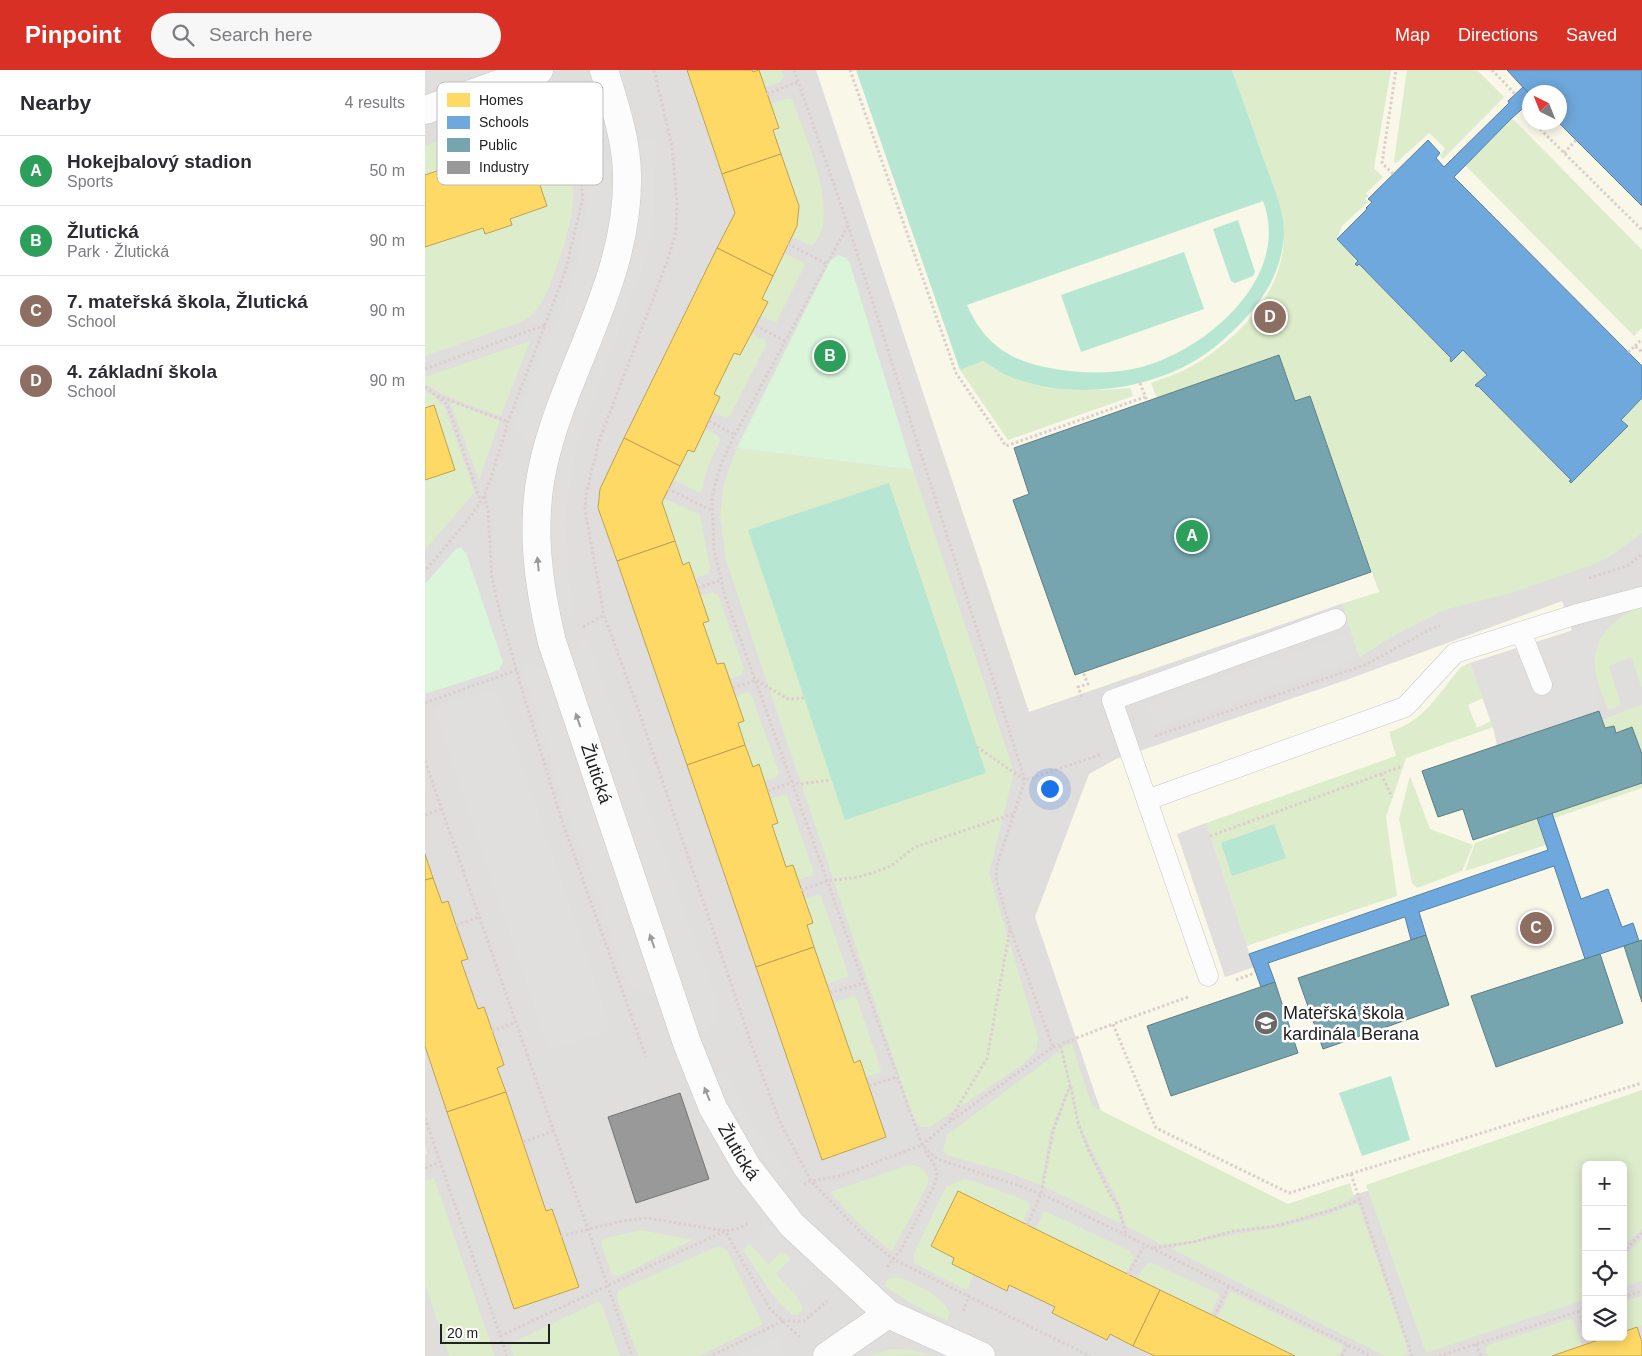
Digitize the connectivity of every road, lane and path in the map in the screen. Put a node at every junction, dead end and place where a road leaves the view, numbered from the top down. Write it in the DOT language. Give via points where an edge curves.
graph roads {
  1 [pos="539,70"];
  2 [pos="604,70"];
  3 [pos="654,70"];
  4 [pos="793,70"];
  5 [pos="850,70"];
  6 [pos="1396,70"];
  7 [pos="1492,70"];
  8 [pos="505,82"];
  9 [pos="798,82"];
  10 [pos="767,94"];
  11 [pos="1515,94"];
  12 [pos="437,106"];
  13 [pos="425,110"];
  14 [pos="1541,130"];
  15 [pos="1576,140"];
  16 [pos="1564,153"];
  17 [pos="1393,174"];
  18 [pos="581,185"];
  19 [pos="848,225"];
  20 [pos="1642,230"];
  21 [pos="788,244"];
  22 [pos="827,264"];
  23 [pos="545,325"];
  24 [pos="756,326"];
  25 [pos="1642,339"];
  26 [pos="785,341"];
  27 [pos="1635,346"];
  28 [pos="1628,352"];
  29 [pos="1642,352"];
  30 [pos="425,369"];
  31 [pos="1140,383"];
  32 [pos="425,387"];
  33 [pos="434,394"];
  34 [pos="1145,397"];
  35 [pos="1147,401"];
  36 [pos="709,421"];
  37 [pos="508,422"];
  38 [pos="735,435"];
  39 [pos="668,489"];
  40 [pos="484,496"];
  41 [pos="481,501"];
  42 [pos="713,510"];
  43 [pos="1642,554"];
  44 [pos="425,571"];
  45 [pos="722,580"];
  46 [pos="1581,581"];
  47 [pos="699,588"];
  48 [pos="1642,597"];
  49 [pos="1336,618"];
  50 [pos="1441,626"];
  51 [pos="1521,632"];
  52 [pos="517,670"];
  53 [pos="756,680"];
  54 [pos="1542,685"];
  55 [pos="733,688"];
  56 [pos="804,698"];
  57 [pos="425,703"];
  58 [pos="1127,746"];
  59 [pos="977,747"];
  60 [pos="425,761"];
  61 [pos="1403,766"];
  62 [pos="1381,774"];
  63 [pos="831,780"];
  64 [pos="1025,780"];
  65 [pos="792,782"];
  66 [pos="768,791"];
  67 [pos="1392,798"];
  68 [pos="1147,800"];
  69 [pos="442,808"];
  70 [pos="1014,814"];
  71 [pos="425,815"];
  72 [pos="1210,836"];
  73 [pos="827,881"];
  74 [pos="801,890"];
  75 [pos="479,917"];
  76 [pos="456,925"];
  77 [pos="1010,928"];
  78 [pos="1255,973"];
  79 [pos="1208,976"];
  80 [pos="863,982"];
  81 [pos="1228,983"];
  82 [pos="830,993"];
  83 [pos="1192,996"];
  84 [pos="516,1022"];
  85 [pos="1113,1024"];
  86 [pos="492,1031"];
  87 [pos="1060,1044"];
  88 [pos="1053,1047"];
  89 [pos="646,1057"];
  90 [pos="897,1077"];
  91 [pos="1642,1083"];
  92 [pos="1070,1085"];
  93 [pos="869,1086"];
  94 [pos="425,1118"];
  95 [pos="948,1123"];
  96 [pos="554,1131"];
  97 [pos="523,1142"];
  98 [pos="922,1145"];
  99 [pos="440,1162"];
  100 [pos="425,1168"];
  101 [pos="1351,1174"];
  102 [pos="811,1181"];
  103 [pos="1041,1194"];
  104 [pos="1359,1200"];
  105 [pos="775,1204"];
  106 [pos="1027,1225"];
  107 [pos="588,1229"];
  108 [pos="725,1231"];
  109 [pos="1642,1233"];
  110 [pos="1126,1235"];
  111 [pos="561,1236"];
  112 [pos="1145,1244"];
  113 [pos="1153,1248"];
  114 [pos="1624,1251"];
  115 [pos="893,1259"];
  116 [pos="1128,1275"];
  117 [pos="607,1286"];
  118 [pos="1229,1286"];
  119 [pos="1642,1290"];
  120 [pos="1626,1296"];
  121 [pos="831,1298"];
  122 [pos="1582,1310"];
  123 [pos="1578,1311"];
  124 [pos="888,1314"];
  125 [pos="1214,1316"];
  126 [pos="783,1321"];
  127 [pos="1582,1324"];
  128 [pos="500,1336"];
  129 [pos="1348,1344"];
  130 [pos="1476,1344"];
  131 [pos="507,1356"];
  132 [pos="631,1356"];
  133 [pos="711,1356"];
  134 [pos="827,1356"];
  135 [pos="981,1356"];
  136 [pos="1090,1356"];
  137 [pos="1342,1356"];
  138 [pos="1371,1356"];
  139 [pos="1412,1356"];
  140 [pos="1439,1356"];
  141 [pos="1481,1356"];
  1 -- 8 [label="street"];
  105 -- 2 [label="street, Žlutická, one-way" via="747,1167 713,1108 687,1043 552,642 540,588 536,550 543,468 552,430 615,266 625,211 625,154"];
  3 -- 102 [label="path" via="672,146 676,232 599,441 585,510 604,615 755,1055 779,1120"];
  4 -- 9 [label="path"];
  5 -- 34 [label="path" via="956,373 1006,446"];
  6 -- 17 [label="path" via="1382,163"];
  7 -- 11 [label="path"];
  9 -- 10 [label="path"];
  9 -- 19 [label="path"];
  12 -- 13 [label="street"];
  14 -- 16 [label="path"];
  15 -- 16 [label="path"];
  16 -- 20 [label="path"];
  18 -- 23 [label="path" via="583,198 565,272"];
  19 -- 22 [label="path"];
  19 -- 64 [label="path"];
  21 -- 22 [label="path"];
  22 -- 26 [label="path"];
  23 -- 30 [label="path"];
  23 -- 37 [label="path"];
  24 -- 26 [label="path"];
  25 -- 27 [label="path"];
  26 -- 38 [label="path"];
  27 -- 28 [label="path"];
  27 -- 29 [label="path"];
  31 -- 34 [label="path"];
  32 -- 33 [label="path"];
  33 -- 37 [label="path"];
  33 -- 41 [label="path" via="447,404"];
  34 -- 35 [label="path"];
  36 -- 38 [label="path"];
  37 -- 40 [label="path"];
  38 -- 42 [label="path" via="720,467 712,497"];
  39 -- 42 [label="path"];
  40 -- 41 [label="path"];
  40 -- 52 [label="path" via="488,511 492,579"];
  41 -- 44 [label="path"];
  42 -- 45 [label="path" via="714,550"];
  43 -- 46 [label="path" via="1627,566"];
  45 -- 47 [label="path"];
  45 -- 53 [label="path"];
  48 -- 51 [label="lane"];
  49 -- 58 [label="lane" via="1112,700"];
  50 -- 58 [label="path" via="1365,666"];
  51 -- 54 [label="lane"];
  51 -- 68 [label="lane" via="1455,654 1405,707"];
  52 -- 57 [label="path"];
  52 -- 89 [label="path" via="561,818"];
  53 -- 55 [label="path"];
  53 -- 56 [label="path" via="789,699"];
  53 -- 65 [label="path"];
  58 -- 64 [label="path"];
  58 -- 68 [label="lane"];
  59 -- 64 [label="path"];
  60 -- 69 [label="path"];
  61 -- 62 [label="path"];
  62 -- 67 [label="path"];
  62 -- 72 [label="path"];
  63 -- 65 [label="path"];
  64 -- 70 [label="path"];
  65 -- 66 [label="path"];
  65 -- 73 [label="path"];
  68 -- 79 [label="lane"];
  69 -- 71 [label="path"];
  69 -- 75 [label="path"];
  70 -- 73 [label="path" via="915,847 891,866 875,872"];
  70 -- 77 [label="path" via="995,880"];
  73 -- 74 [label="path"];
  73 -- 80 [label="path"];
  75 -- 76 [label="path"];
  75 -- 84 [label="path"];
  77 -- 88 [label="path"];
  77 -- 95 [label="path" via="987,1058"];
  78 -- 81 [label="path"];
  80 -- 82 [label="path"];
  80 -- 90 [label="path"];
  83 -- 85 [label="path"];
  84 -- 86 [label="path"];
  84 -- 96 [label="path"];
  85 -- 87 [label="path"];
  85 -- 101 [label="path" via="1155,1128 1289,1193"];
  87 -- 88 [label="path"];
  87 -- 92 [label="path"];
  88 -- 95 [label="path"];
  90 -- 93 [label="path"];
  90 -- 98 [label="path"];
  91 -- 101 [label="path"];
  92 -- 103 [label="path" via="1053,1130"];
  92 -- 110 [label="path" via="1078,1123 1118,1205"];
  94 -- 99 [label="path"];
  95 -- 98 [label="path"];
  96 -- 97 [label="path"];
  96 -- 107 [label="path"];
  98 -- 102 [label="path" via="840,1176"];
  98 -- 103 [label="path" via="937,1159"];
  98 -- 115 [label="path" via="937,1174 934,1186"];
  99 -- 100 [label="path"];
  99 -- 128 [label="path"];
  101 -- 104 [label="path"];
  102 -- 105 [label="path"];
  102 -- 115 [label="path" via="864,1236"];
  103 -- 106 [label="path"];
  103 -- 110 [label="path"];
  104 -- 113 [label="path" via="1275,1226 1233,1231"];
  104 -- 139 [label="path"];
  105 -- 108 [label="path" via="747,1224"];
  105 -- 124 [label="street, Žlutická" via="792,1225"];
  107 -- 108 [label="path" via="648,1218"];
  107 -- 111 [label="path"];
  107 -- 117 [label="path"];
  108 -- 117 [label="path"];
  108 -- 126 [label="path" via="770,1309"];
  109 -- 114 [label="path"];
  110 -- 112 [label="path"];
  112 -- 113 [label="path"];
  112 -- 116 [label="path"];
  113 -- 118 [label="path"];
  115 -- 136 [label="path"];
  117 -- 128 [label="path"];
  117 -- 132 [label="path"];
  118 -- 125 [label="path"];
  118 -- 129 [label="path"];
  119 -- 120 [label="path"];
  121 -- 126 [label="path" via="804,1321"];
  122 -- 123 [label="path"];
  123 -- 127 [label="path"];
  123 -- 130 [label="path"];
  124 -- 134 [label="street"];
  124 -- 135 [label="street, Žlutická"];
  126 -- 133 [label="path"];
  128 -- 131 [label="path"];
  129 -- 137 [label="path"];
  129 -- 138 [label="path"];
  130 -- 140 [label="path"];
  130 -- 141 [label="path"];
}
